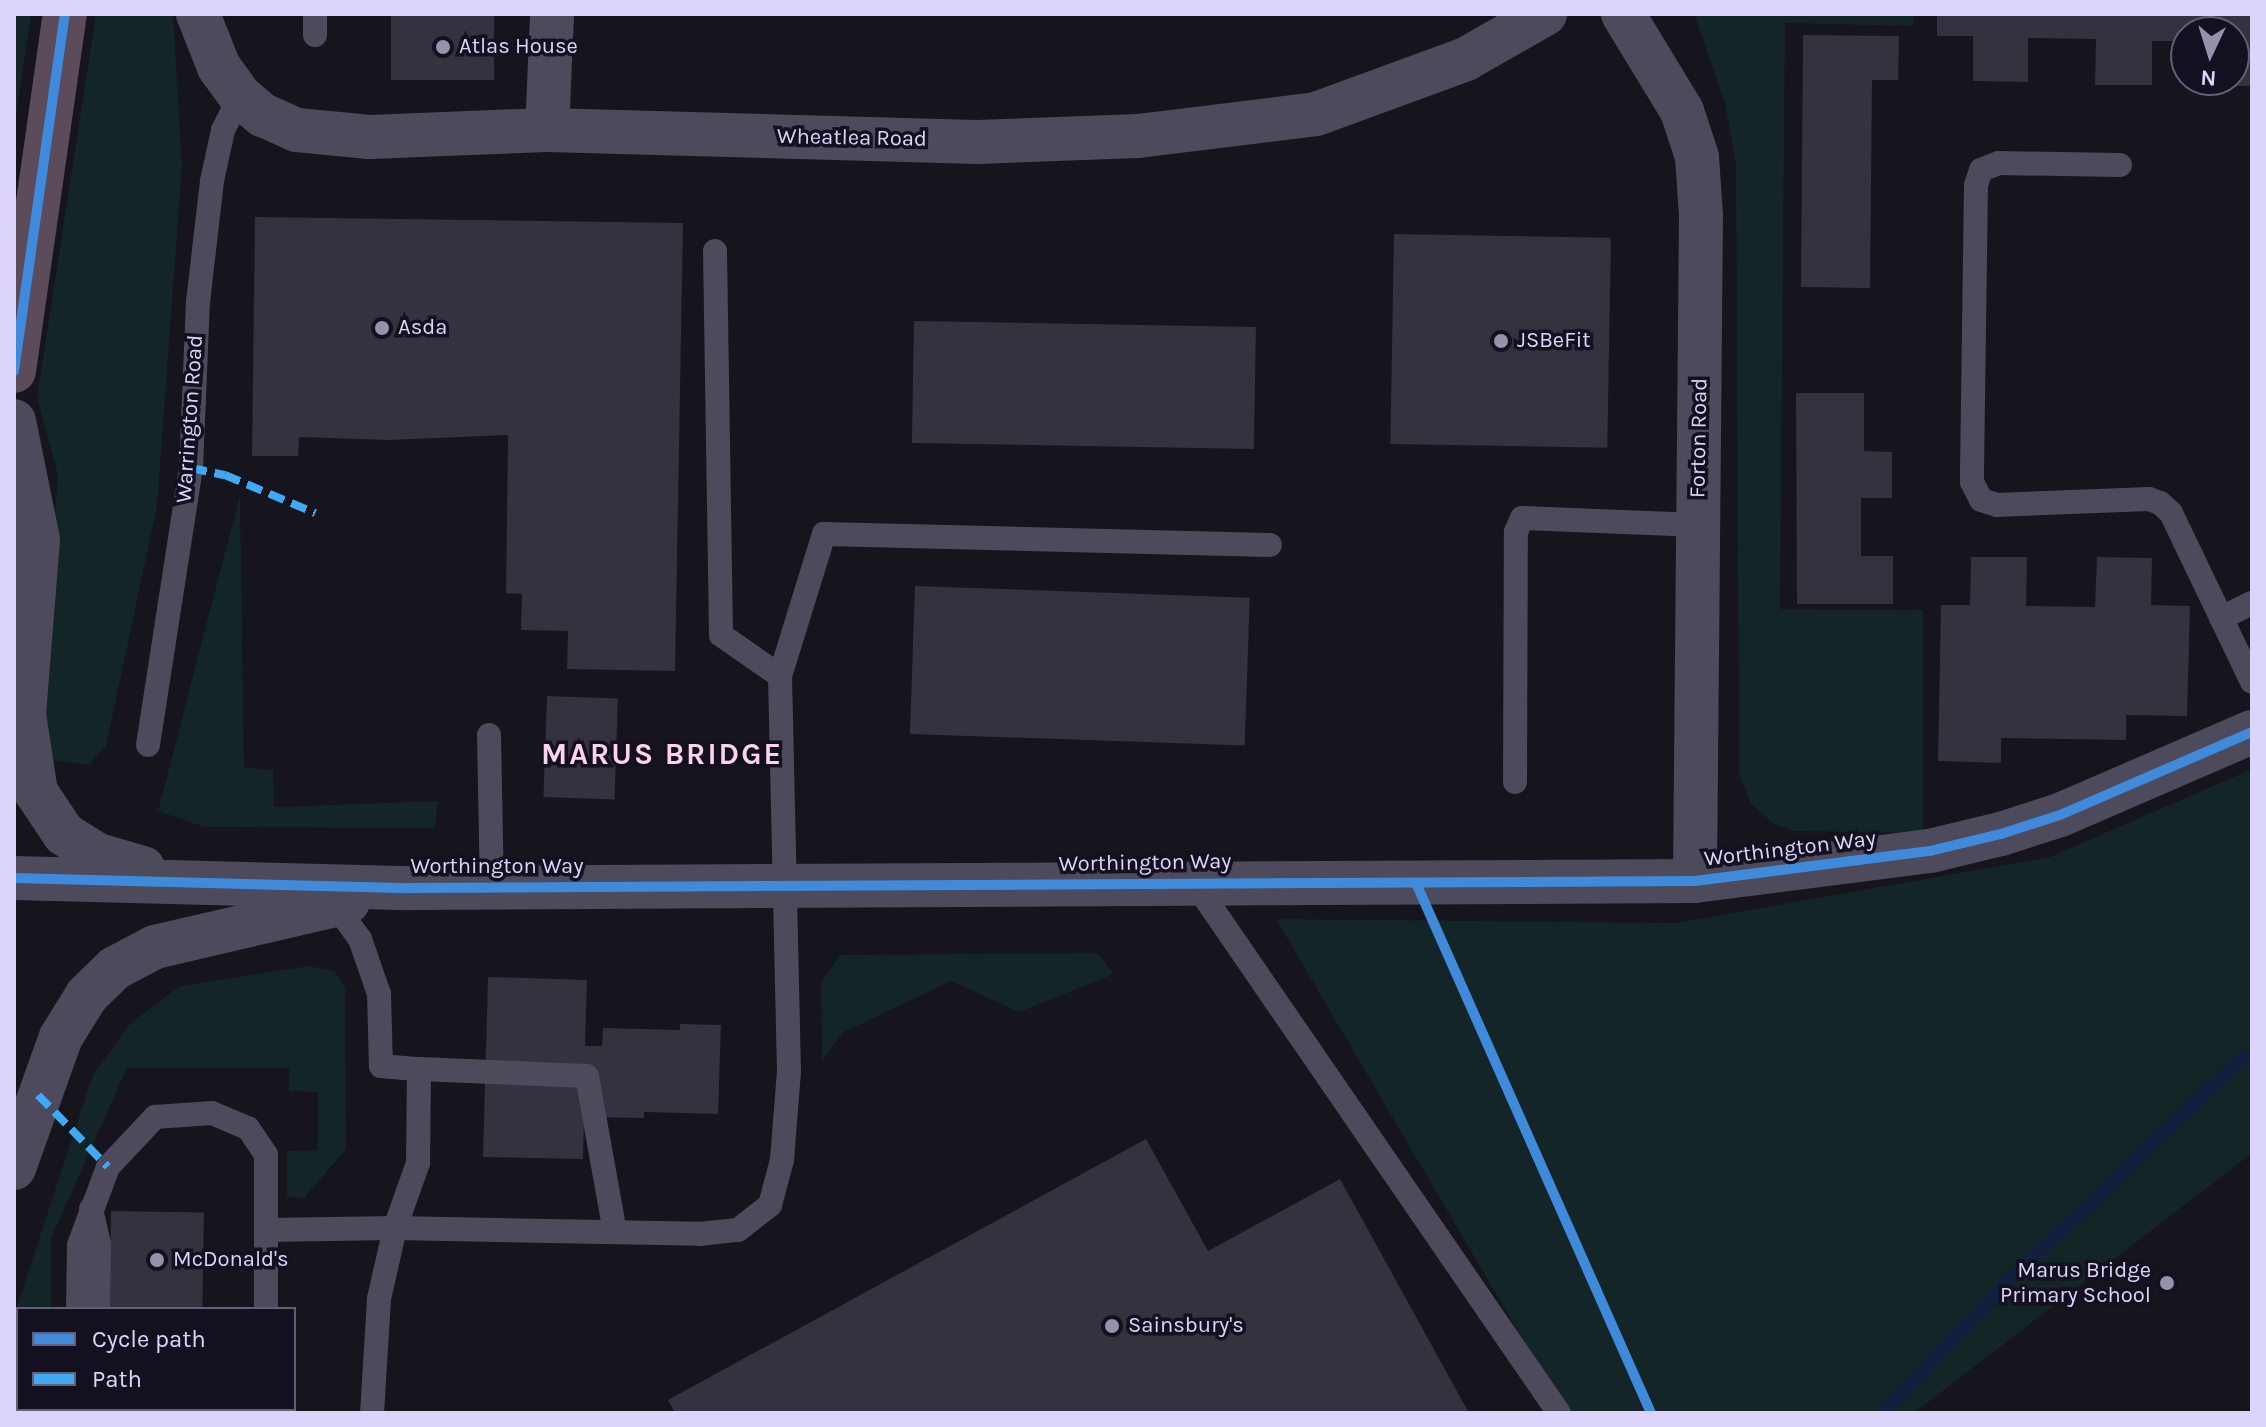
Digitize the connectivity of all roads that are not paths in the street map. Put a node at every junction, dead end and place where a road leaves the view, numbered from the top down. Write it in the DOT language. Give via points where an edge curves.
graph roads {
  1 [pos="65,14"];
  2 [pos="198,14"];
  3 [pos="552,14"];
  4 [pos="1545,14"];
  5 [pos="1623,14"];
  6 [pos="240,96"];
  7 [pos="547,130"];
  8 [pos="2120,165"];
  9 [pos="715,251"];
  10 [pos="14,371"];
  11 [pos="14,421"];
  12 [pos="1698,525"];
  13 [pos="1270,545"];
  14 [pos="2252,603"];
  15 [pos="2221,618"];
  16 [pos="780,676"];
  17 [pos="2252,682"];
  18 [pos="2252,732"];
  19 [pos="489,735"];
  20 [pos="148,745"];
  21 [pos="1515,782"];
  22 [pos="14,878"];
  23 [pos="1695,881"];
  24 [pos="1194,882"];
  25 [pos="214,883"];
  26 [pos="492,887"];
  27 [pos="409,888"];
  28 [pos="786,888"];
  29 [pos="335,905"];
  30 [pos="419,1069"];
  31 [pos="14,1168"];
  32 [pos="91,1209"];
  33 [pos="395,1228"];
  34 [pos="266,1230"];
  35 [pos="615,1232"];
  36 [pos="78,1307"];
  37 [pos="98,1307"];
  38 [pos="266,1307"];
  39 [pos="372,1413"];
  40 [pos="1559,1413"];
  1 -- 10 [label="highway"];
  2 -- 6 [label="street, Wheatlea Road" via="219,67"];
  3 -- 7 [label="street"];
  4 -- 7 [label="street, Wheatlea Road" via="1466,59 1316,114 1138,136 977,142"];
  5 -- 12 [label="street, Forton Road" via="1682,111 1697,157"];
  6 -- 7 [label="street, Wheatlea Road" via="263,115 297,130 334,136"];
  6 -- 20 [label="lane, Warrington Road" via="223,130 212,181 198,302 191,468"];
  8 -- 15 [label="lane" via="1999,163 1981,170 1976,185 1972,482 1981,500 1997,505 2149,499 2160,503 2171,513"];
  9 -- 16 [label="lane" via="721,635"];
  11 -- 25 [label="street, Worthington Way" via="38,540 24,714 36,792 64,834 98,855"];
  12 -- 21 [label="lane" via="1522,518 1516,532"];
  12 -- 23 [label="street, Forton Road"];
  13 -- 16 [label="lane" via="824,534"];
  14 -- 15 [label="lane"];
  15 -- 17 [label="lane"];
  16 -- 28 [label="lane"];
  18 -- 23 [label="street, Worthington Way" via="2060,815 2001,834 1930,851"];
  19 -- 26 [label="lane"];
  22 -- 25 [label="street, Worthington Way"];
  23 -- 24 [label="street, Worthington Way"];
  24 -- 28 [label="street, Worthington Way"];
  24 -- 40 [label="lane"];
  25 -- 27 [label="street, Worthington Way"];
  26 -- 27 [label="street, Worthington Way"];
  26 -- 28 [label="street, Worthington Way"];
  27 -- 29 [label="street"];
  28 -- 35 [label="lane" via="789,1072 782,1160 770,1205 738,1230"];
  29 -- 30 [label="lane" via="360,939 379,994 381,1066"];
  29 -- 31 [label="street" via="155,947 115,968 87,995 61,1037"];
  30 -- 33 [label="lane" via="418,1163"];
  30 -- 35 [label="lane" via="587,1076"];
  32 -- 34 [label="lane" via="108,1167 155,1117 212,1113 248,1128 266,1155"];
  32 -- 36 [label="lane" via="79,1245"];
  32 -- 37 [label="lane" via="99,1245"];
  33 -- 34 [label="lane"];
  33 -- 35 [label="lane"];
  33 -- 39 [label="lane" via="379,1299"];
  34 -- 38 [label="lane"];
}
